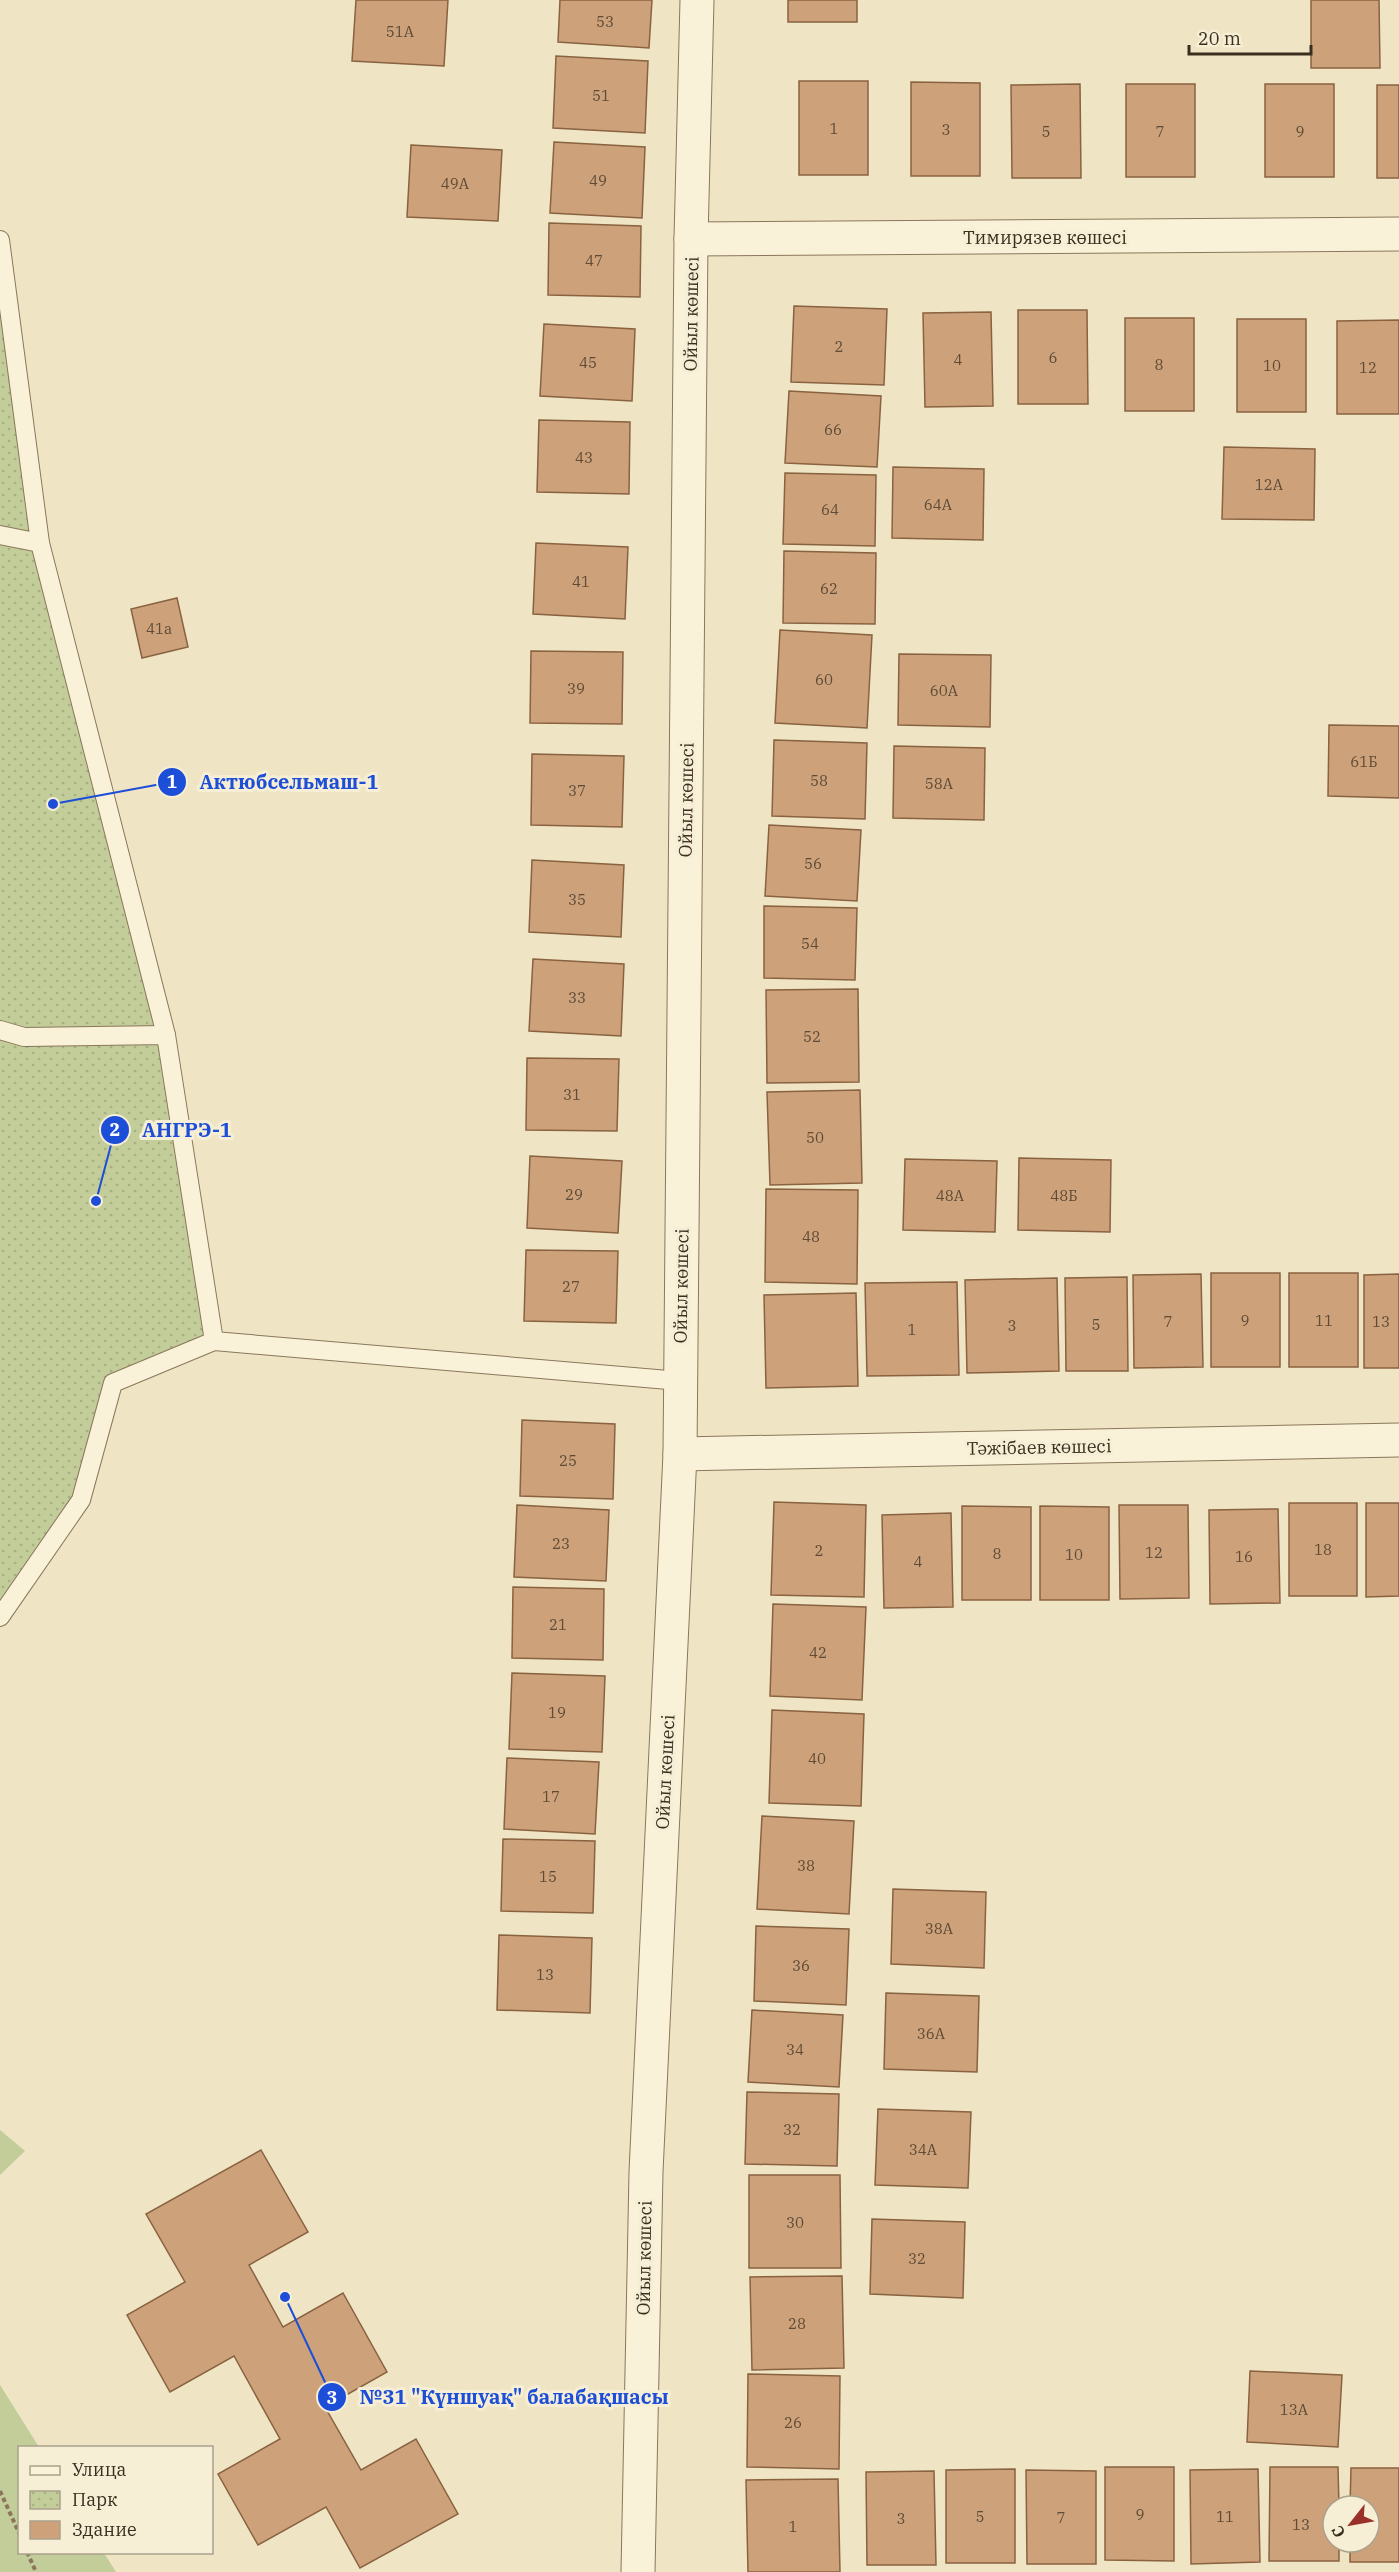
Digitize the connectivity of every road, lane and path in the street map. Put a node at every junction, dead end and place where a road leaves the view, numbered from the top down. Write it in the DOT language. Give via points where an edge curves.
graph roads {
  1 [pos="697,0"];
  2 [pos="1399,234"];
  3 [pos="692,239"];
  4 [pos="0,240"];
  5 [pos="0,536"];
  6 [pos="40,543"];
  7 [pos="0,1030"];
  8 [pos="166,1035"];
  9 [pos="214,1341"];
  10 [pos="680,1381"];
  11 [pos="1399,1440"];
  12 [pos="680,1454"];
  13 [pos="0,1617"];
  14 [pos="0,2492"];
  15 [pos="18,2531"];
  16 [pos="27,2554"];
  17 [pos="36,2572"];
  18 [pos="638,2572"];
  1 -- 3 [label="street, Ойыл көшесі"];
  2 -- 3 [label="street, Тимирязев көшесі"];
  3 -- 10 [label="street, Ойыл көшесі"];
  4 -- 6 [label="lane"];
  5 -- 6 [label="lane"];
  6 -- 8 [label="lane"];
  7 -- 8 [label="lane" via="24,1037"];
  8 -- 9 [label="lane"];
  9 -- 10 [label="lane"];
  9 -- 13 [label="lane" via="113,1383 81,1500"];
  10 -- 12 [label="street, Ойыл көшесі"];
  11 -- 12 [label="street, Тәжібаев көшесі"];
  12 -- 18 [label="street, Ойыл көшесі" via="646,2172"];
  14 -- 15 [label="path"];
  16 -- 17 [label="path"];
}
